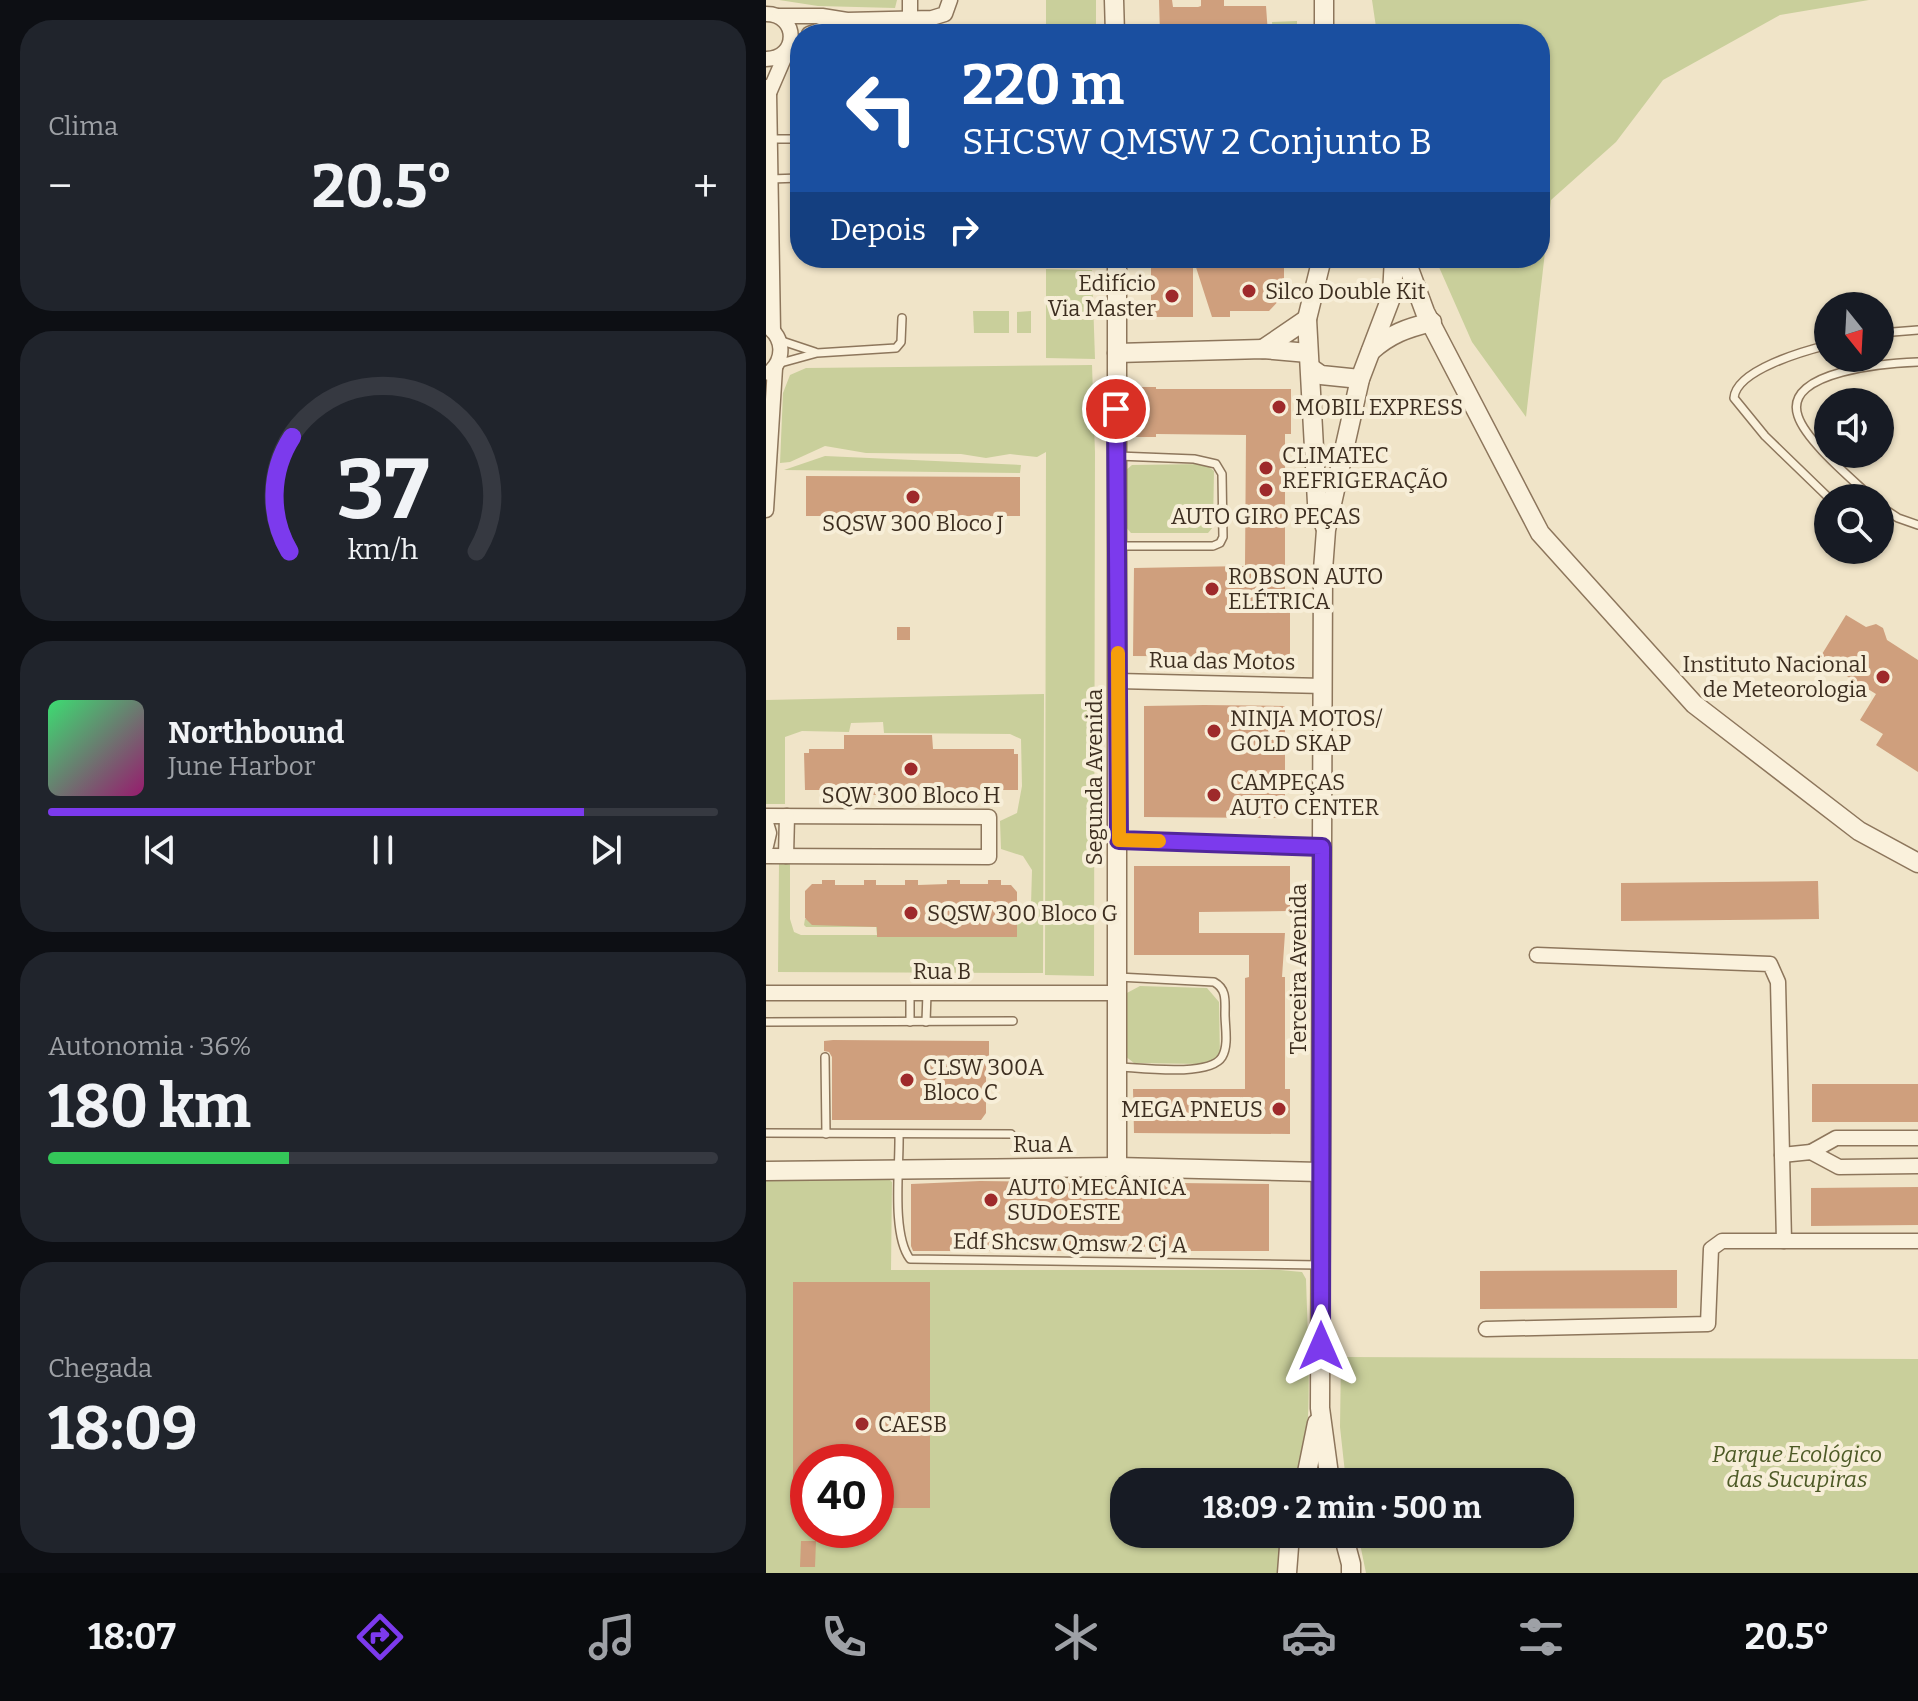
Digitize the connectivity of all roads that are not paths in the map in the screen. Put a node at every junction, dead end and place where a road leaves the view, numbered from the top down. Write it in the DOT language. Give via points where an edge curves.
graph roads {
  1 [pos="910,0"];
  2 [pos="1114,0"];
  3 [pos="1324,0"];
  4 [pos="948,7"];
  5 [pos="773,15"];
  6 [pos="847,20"];
  7 [pos="910,20"];
  8 [pos="836,24"];
  9 [pos="1115,24"];
  10 [pos="1324,24"];
  11 [pos="790,28"];
  12 [pos="790,47"];
  13 [pos="790,50"];
  14 [pos="766,59"];
  15 [pos="768,90"];
  16 [pos="790,141"];
  17 [pos="769,146"];
  18 [pos="790,178"];
  19 [pos="770,179"];
  20 [pos="771,232"];
  21 [pos="766,260"];
  22 [pos="1117,268"];
  23 [pos="1320,268"];
  24 [pos="1393,268"];
  25 [pos="1409,268"];
  26 [pos="1392,295"];
  27 [pos="1428,317"];
  28 [pos="902,318"];
  29 [pos="1307,319"];
  30 [pos="1918,330"];
  31 [pos="773,332"];
  32 [pos="1894,332"];
  33 [pos="1263,349"];
  34 [pos="1814,349"];
  35 [pos="817,353"];
  36 [pos="1117,353"];
  37 [pos="1369,353"];
  38 [pos="1310,360"];
  39 [pos="1918,362"];
  40 [pos="773,369"];
  41 [pos="1360,379"];
  42 [pos="768,433"];
  43 [pos="1116,456"];
  44 [pos="1814,484"];
  45 [pos="1858,484"];
  46 [pos="766,510"];
  47 [pos="1894,514"];
  48 [pos="1918,525"];
  49 [pos="1326,530"];
  50 [pos="1116,546"];
  51 [pos="1118,681"];
  52 [pos="1324,686"];
  53 [pos="766,816"];
  54 [pos="787,816"];
  55 [pos="766,823"];
  56 [pos="1119,840"];
  57 [pos="766,846"];
  58 [pos="1322,847"];
  59 [pos="766,856"];
  60 [pos="786,856"];
  61 [pos="1918,863"];
  62 [pos="1537,955"];
  63 [pos="1118,985"];
  64 [pos="766,993"];
  65 [pos="910,993"];
  66 [pos="927,993"];
  67 [pos="1013,1021"];
  68 [pos="766,1022"];
  69 [pos="910,1022"];
  70 [pos="926,1022"];
  71 [pos="825,1057"];
  72 [pos="1118,1067"];
  73 [pos="766,1133"];
  74 [pos="826,1134"];
  75 [pos="899,1134"];
  76 [pos="1011,1134"];
  77 [pos="1918,1138"];
  78 [pos="1811,1152"];
  79 [pos="1782,1155"];
  80 [pos="1918,1166"];
  81 [pos="1117,1167"];
  82 [pos="900,1169"];
  83 [pos="766,1171"];
  84 [pos="1320,1172"];
  85 [pos="1784,1241"];
  86 [pos="1918,1241"];
  87 [pos="1321,1265"];
  88 [pos="1486,1329"];
  89 [pos="1320,1408"];
  90 [pos="1308,1468"];
  91 [pos="1328,1468"];
  92 [pos="1289,1548"];
  93 [pos="1347,1548"];
  94 [pos="1287,1573"];
  95 [pos="1351,1573"];
  1 -- 7 [label="street"];
  2 -- 9 [label="street"];
  3 -- 10 [label="street"];
  4 -- 7 [label="street" via="932,18"];
  5 -- 6 [label="street"];
  5 -- 11 [label="street"];
  6 -- 7 [label="street"];
  6 -- 8 [label="street"];
  12 -- 14 [label="street" via="781,56"];
  13 -- 15 [label="street"];
  15 -- 17 [label="street"];
  16 -- 17 [label="lane"];
  17 -- 19 [label="street"];
  18 -- 19 [label="lane"];
  19 -- 20 [label="street"];
  20 -- 21 [label="street"];
  20 -- 31 [label="street"];
  22 -- 36 [label="street, Segunda Avenida"];
  23 -- 29 [label="street, Terceira Avenida"];
  24 -- 26 [label="street, Terceira Avenida"];
  25 -- 27 [label="street"];
  26 -- 27 [label="street"];
  26 -- 37 [label="street, Terceira Avenida"];
  27 -- 37 [label="street" via="1385,338"];
  27 -- 61 [label="street" via="1540,533 1601,601 1694,704 1859,831"];
  28 -- 35 [label="lane" via="896,348"];
  29 -- 33 [label="street"];
  29 -- 38 [label="street, Terceira Avenida"];
  30 -- 32 [label="lane"];
  31 -- 35 [label="lane"];
  31 -- 40 [label="street" via="781,356"];
  33 -- 36 [label="street"];
  33 -- 38 [label="street"];
  34 -- 44 [label="lane" via="1750,376 1739,384 1734,398 1757,429"];
  35 -- 40 [label="lane"];
  36 -- 43 [label="street, Segunda Avenida"];
  37 -- 41 [label="street, Terceira Avenida"];
  38 -- 41 [label="street" via="1321,375"];
  38 -- 49 [label="street, Terceira Avenida" via="1317,503"];
  39 -- 45 [label="lane" via="1853,369 1808,386 1799,400 1796,413 1809,435"];
  40 -- 42 [label="street"];
  41 -- 49 [label="street, Terceira Avenida"];
  42 -- 46 [label="street"];
  43 -- 50 [label="street, Segunda Avenida"];
  43 -- 50 [label="lane" via="1216,464 1222,474 1223,537 1213,546"];
  47 -- 48 [label="lane"];
  49 -- 52 [label="street, Terceira Avenida"];
  50 -- 51 [label="street, Segunda Avenida"];
  51 -- 52 [label="street, Rua das Motos"];
  51 -- 56 [label="street, Segunda Avenida"];
  52 -- 58 [label="street, Terceira Avenida"];
  53 -- 54 [label="street"];
  54 -- 60 [label="street"];
  54 -- 60 [label="street" via="989,817 989,857"];
  55 -- 57 [label="street"];
  56 -- 58 [label="street"];
  56 -- 63 [label="street, Segunda Avenida"];
  58 -- 84 [label="street, Terceira Avenida"];
  59 -- 60 [label="street"];
  62 -- 79 [label="street" via="1770,964 1778,982"];
  63 -- 66 [label="street, Rua B"];
  63 -- 72 [label="street, Segunda Avenida"];
  63 -- 72 [label="lane" via="1218,983 1225,996 1220,1060 1186,1069"];
  64 -- 65 [label="street, Rua B"];
  65 -- 66 [label="street, Rua B"];
  65 -- 69 [label="lane"];
  66 -- 70 [label="lane"];
  67 -- 70 [label="lane"];
  68 -- 69 [label="lane"];
  69 -- 70 [label="lane"];
  71 -- 74 [label="lane"];
  72 -- 81 [label="street, Segunda Avenida"];
  73 -- 74 [label="lane"];
  74 -- 75 [label="lane"];
  75 -- 76 [label="lane"];
  75 -- 82 [label="lane"];
  77 -- 78 [label="street" via="1836,1138"];
  78 -- 79 [label="street"];
  78 -- 80 [label="street" via="1839,1167"];
  79 -- 85 [label="street"];
  81 -- 82 [label="street, Rua A"];
  81 -- 84 [label="street, Rua A"];
  82 -- 83 [label="street, Rua A"];
  82 -- 87 [label="lane, Edf Shcsw Qmsw 2 Cj A" via="900,1228 910,1259"];
  84 -- 87 [label="street, Terceira Avenida"];
  85 -- 86 [label="street"];
  85 -- 88 [label="street" via="1722,1241 1711,1249 1708,1324"];
  87 -- 89 [label="street, Terceira Avenida"];
  89 -- 90 [label="street"];
  89 -- 91 [label="street"];
  92 -- 94 [label="street"];
  93 -- 95 [label="street"];
}
